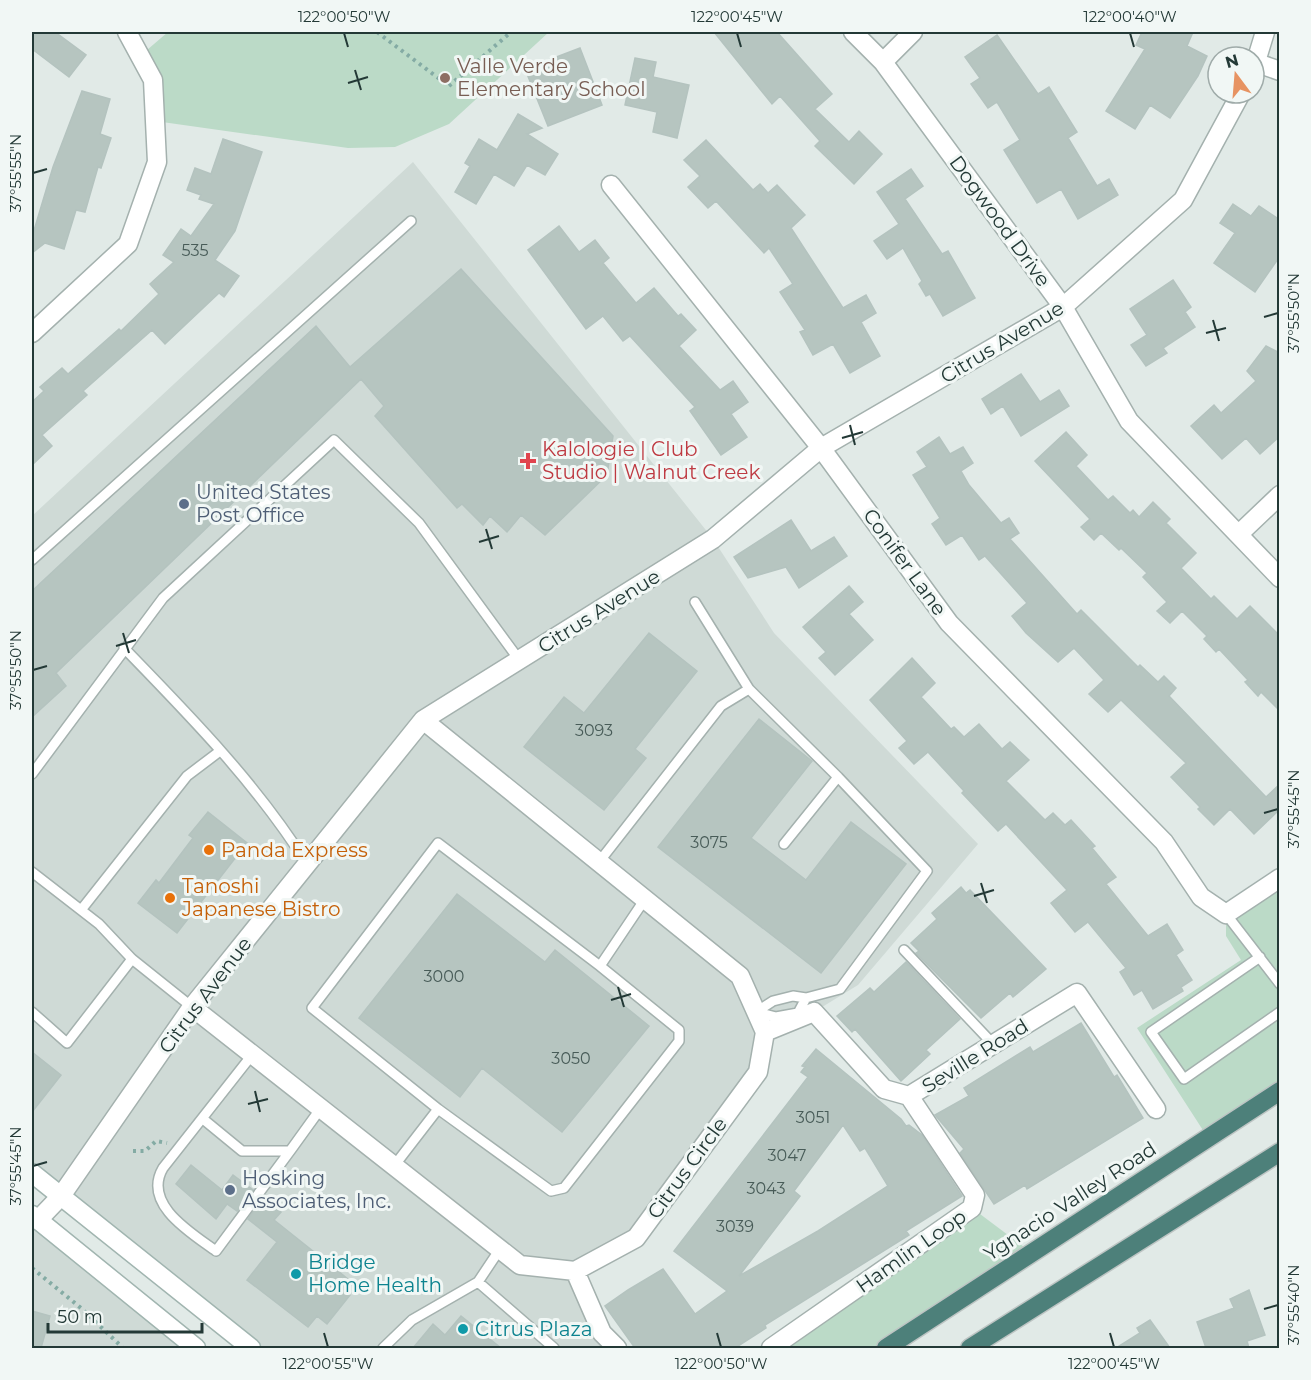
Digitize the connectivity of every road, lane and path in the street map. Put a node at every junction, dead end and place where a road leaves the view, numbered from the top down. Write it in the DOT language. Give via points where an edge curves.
graph roads {
  1 [pos="127,32"];
  2 [pos="377,32"];
  3 [pos="511,32"];
  4 [pos="853,32"];
  5 [pos="913,32"];
  6 [pos="883,62"];
  7 [pos="1234,105"];
  8 [pos="611,185"];
  9 [pos="411,221"];
  10 [pos="1063,307"];
  11 [pos="32,333"];
  12 [pos="821,448"];
  13 [pos="1280,495"];
  14 [pos="1239,534"];
  15 [pos="32,560"];
  16 [pos="1280,578"];
  17 [pos="696,602"];
  18 [pos="124,648"];
  19 [pos="520,660"];
  20 [pos="749,689"];
  21 [pos="423,720"];
  22 [pos="220,750"];
  23 [pos="32,774"];
  24 [pos="838,777"];
  25 [pos="784,844"];
  26 [pos="599,862"];
  27 [pos="307,864"];
  28 [pos="32,872"];
  29 [pos="1280,878"];
  30 [pos="645,899"];
  31 [pos="81,910"];
  32 [pos="1226,914"];
  33 [pos="904,950"];
  34 [pos="1260,957"];
  35 [pos="132,959"];
  36 [pos="600,966"];
  37 [pos="1280,984"];
  38 [pos="806,998"];
  39 [pos="192,1007"];
  40 [pos="32,1012"];
  41 [pos="756,1012"];
  42 [pos="1280,1012"];
  43 [pos="765,1032"];
  44 [pos="993,1044"];
  45 [pos="252,1055"];
  46 [pos="1280,1091"];
  47 [pos="909,1096"];
  48 [pos="321,1108"];
  49 [pos="438,1109"];
  50 [pos="1156,1109"];
  51 [pos="203,1119"];
  52 [pos="133,1151"];
  53 [pos="177,1152"];
  54 [pos="290,1152"];
  55 [pos="1280,1152"];
  56 [pos="394,1166"];
  57 [pos="32,1173"];
  58 [pos="61,1196"];
  59 [pos="35,1217"];
  60 [pos="500,1249"];
  61 [pos="32,1268"];
  62 [pos="575,1271"];
  63 [pos="478,1282"];
  64 [pos="123,1348"];
  65 [pos="196,1348"];
  66 [pos="251,1348"];
  67 [pos="383,1348"];
  68 [pos="554,1348"];
  69 [pos="617,1348"];
  70 [pos="771,1348"];
  71 [pos="886,1348"];
  72 [pos="970,1348"];
  1 -- 11 [label="street" via="153,80 157,162 128,244"];
  2 -- 3 [label="path" via="449,86"];
  4 -- 6 [label="street, Dogwood Drive"];
  5 -- 6 [label="street"];
  6 -- 10 [label="street, Dogwood Drive"];
  7 -- 10 [label="street, Citrus Avenue" via="1183,200"];
  8 -- 12 [label="street, Conifer Lane"];
  9 -- 15 [label="lane"];
  10 -- 12 [label="street, Citrus Avenue"];
  10 -- 14 [label="street, Dogwood Drive" via="1129,421"];
  12 -- 19 [label="street, Citrus Avenue" via="713,538"];
  12 -- 32 [label="street, Conifer Lane" via="949,623 1164,842 1201,897"];
  13 -- 14 [label="street"];
  14 -- 16 [label="street, Dogwood Drive"];
  17 -- 20 [label="lane"];
  18 -- 19 [label="lane" via="164,598 334,440 419,523"];
  18 -- 22 [label="lane"];
  18 -- 23 [label="lane" via="98,689"];
  19 -- 21 [label="street, Citrus Avenue"];
  20 -- 24 [label="lane"];
  20 -- 26 [label="lane" via="721,706"];
  21 -- 26 [label="street"];
  21 -- 27 [label="street, Citrus Avenue"];
  22 -- 27 [label="lane" via="281,823"];
  22 -- 31 [label="lane" via="187,776"];
  24 -- 25 [label="lane"];
  24 -- 38 [label="lane" via="927,871 840,989"];
  26 -- 30 [label="street"];
  27 -- 39 [label="street, Citrus Avenue"];
  28 -- 31 [label="lane"];
  29 -- 32 [label="street"];
  30 -- 36 [label="lane"];
  30 -- 41 [label="street" via="740,976"];
  31 -- 35 [label="lane"];
  32 -- 34 [label="lane"];
  33 -- 44 [label="lane"];
  34 -- 37 [label="lane"];
  34 -- 42 [label="lane" via="1151,1032 1184,1079"];
  35 -- 39 [label="lane"];
  35 -- 40 [label="lane" via="68,1043"];
  36 -- 49 [label="lane" via="679,1030 679,1041 564,1188 550,1191"];
  36 -- 49 [label="lane" via="438,843 312,1008"];
  38 -- 41 [label="lane" via="793,996 773,1001"];
  38 -- 41 [label="lane" via="798,1013 776,1017"];
  39 -- 45 [label="street"];
  39 -- 58 [label="street, Citrus Avenue"];
  41 -- 43 [label="street"];
  43 -- 47 [label="street, Seville Road" via="814,1012 884,1089"];
  43 -- 62 [label="street, Citrus Circle" via="758,1072 636,1238"];
  44 -- 47 [label="street, Seville Road"];
  44 -- 50 [label="street, Seville Road" via="1077,993"];
  45 -- 48 [label="street"];
  45 -- 51 [label="lane"];
  46 -- 71 [label="highway, Ygnacio Valley Road"];
  47 -- 70 [label="street, Hamlin Loop" via="975,1195 972,1208"];
  48 -- 54 [label="lane"];
  48 -- 56 [label="street"];
  49 -- 56 [label="lane"];
  51 -- 53 [label="lane"];
  51 -- 54 [label="lane" via="242,1151"];
  52 -- 53 [label="path" via="141,1152 161,1141"];
  53 -- 54 [label="lane" via="158,1176 162,1203 216,1251"];
  55 -- 72 [label="highway"];
  56 -- 60 [label="street"];
  57 -- 58 [label="street"];
  58 -- 59 [label="street, Citrus Avenue"];
  58 -- 66 [label="street"];
  59 -- 65 [label="street"];
  60 -- 62 [label="street" via="520,1265"];
  60 -- 63 [label="lane"];
  61 -- 64 [label="path"];
  62 -- 69 [label="street" via="602,1333"];
  63 -- 67 [label="lane" via="412,1320"];
  63 -- 68 [label="lane"];
}
